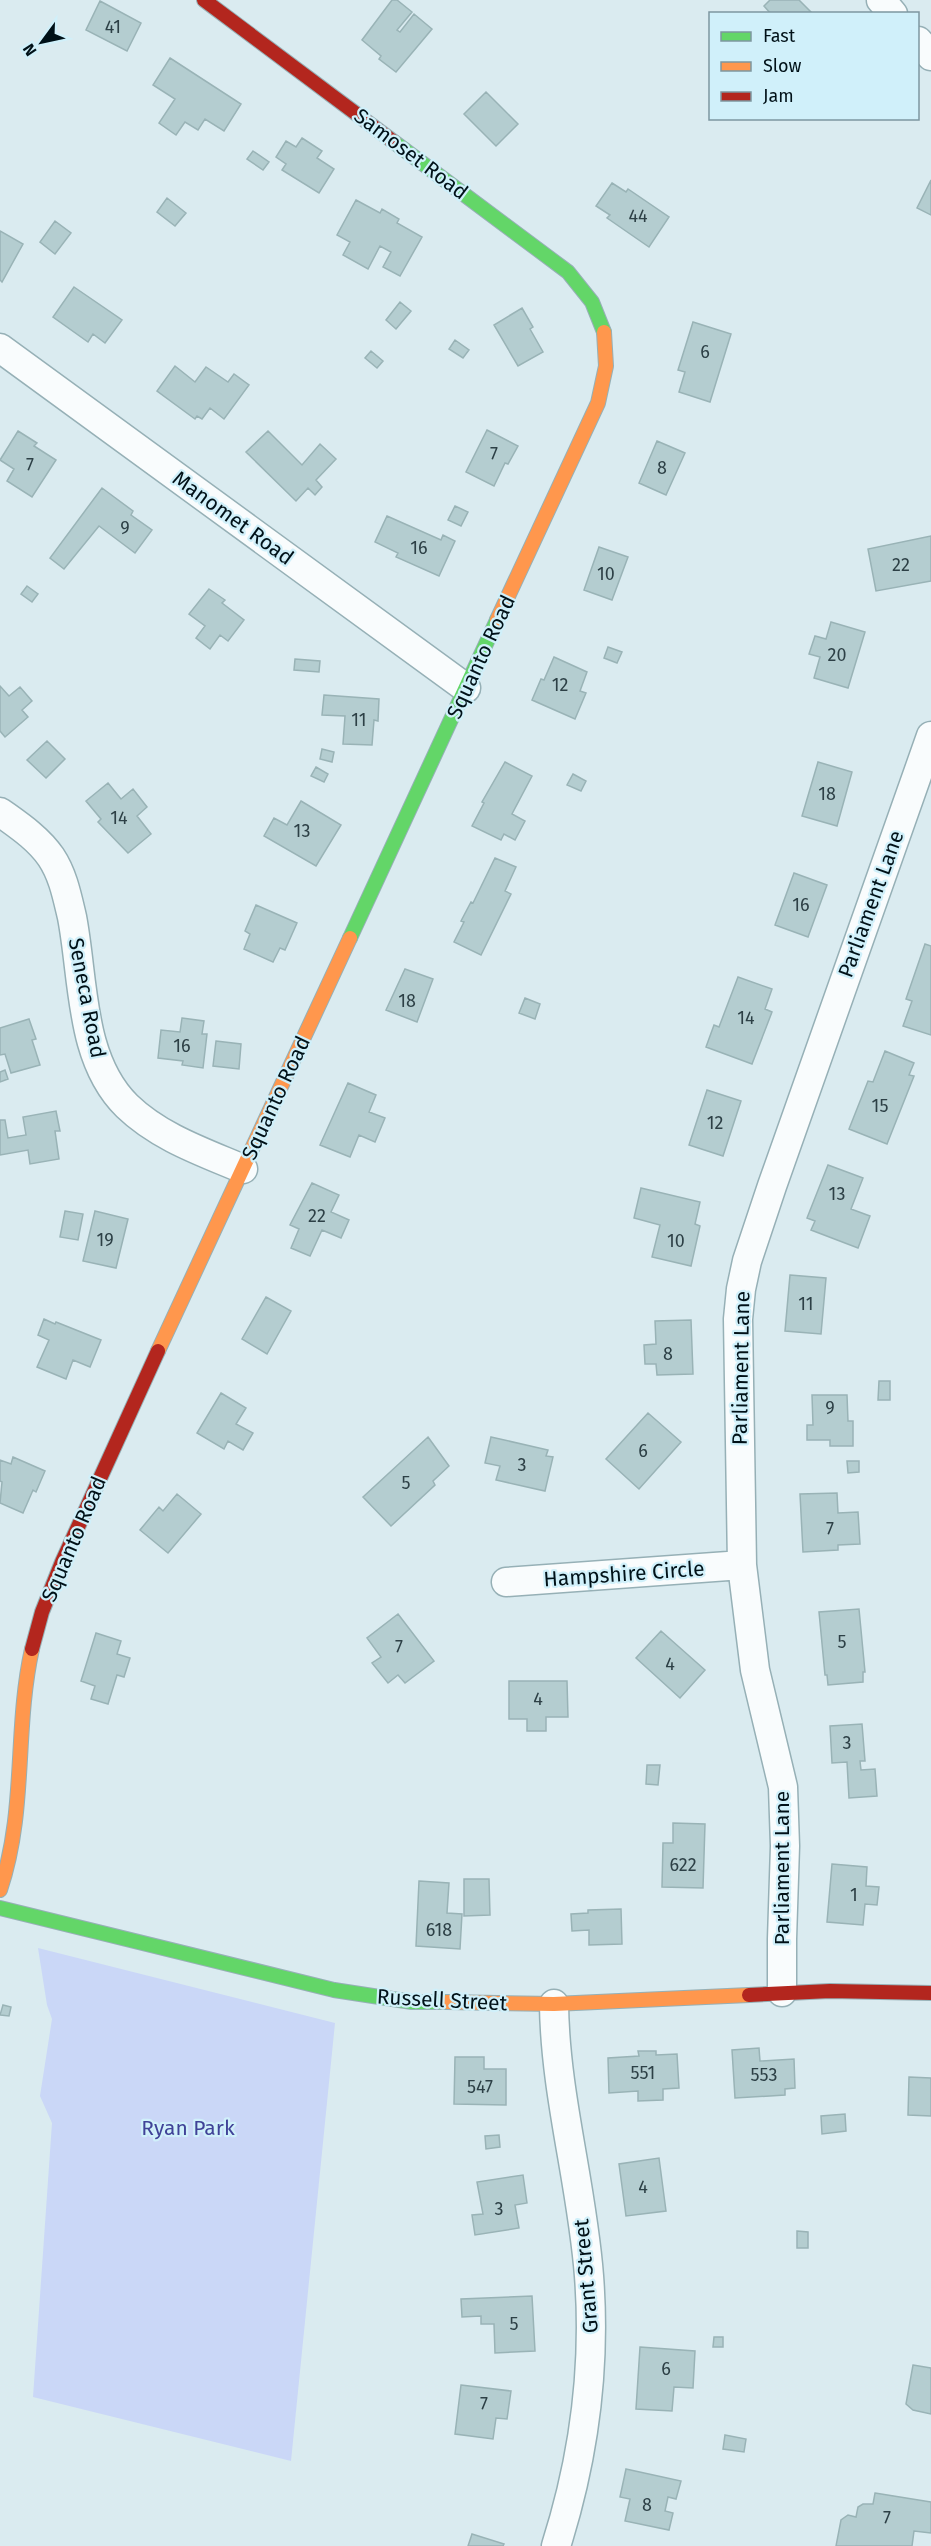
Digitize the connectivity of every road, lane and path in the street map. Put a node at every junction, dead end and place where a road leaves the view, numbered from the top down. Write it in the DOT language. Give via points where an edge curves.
graph roads {
  1 [pos="204,0"];
  2 [pos="881,0"];
  3 [pos="891,12"];
  4 [pos="919,42"];
  5 [pos="931,56"];
  6 [pos="602,322"];
  7 [pos="0,348"];
  8 [pos="466,688"];
  9 [pos="931,736"];
  10 [pos="0,812"];
  11 [pos="243,1169"];
  12 [pos="742,1565"];
  13 [pos="506,1582"];
  14 [pos="0,1890"];
  15 [pos="0,1908"];
  16 [pos="782,1992"];
  17 [pos="931,1993"];
  18 [pos="554,2004"];
  19 [pos="556,2546"];
  1 -- 6 [label="street, Samoset Road" via="568,272"];
  2 -- 3 [label="street"];
  4 -- 5 [label="street"];
  6 -- 8 [label="street, Squanto Road" via="609,360 597,403"];
  7 -- 8 [label="street, Manomet Road"];
  8 -- 11 [label="street, Squanto Road"];
  9 -- 12 [label="street, Parliament Lane" via="747,1261 738,1319"];
  10 -- 11 [label="street, Seneca Road" via="39,842 62,877 93,1045 109,1083 126,1105 152,1127"];
  11 -- 14 [label="street, Squanto Road" via="106,1464 40,1621 29,1666 11,1857"];
  12 -- 13 [label="street, Hampshire Circle"];
  12 -- 16 [label="street, Parliament Lane" via="755,1670 783,1787"];
  15 -- 18 [label="street, Russell Street" via="360,1996 437,2004"];
  16 -- 17 [label="street, Russell Street"];
  16 -- 18 [label="street, Russell Street"];
  18 -- 19 [label="street, Grant Street" via="555,2043 585,2240 591,2326 585,2427"];
}
